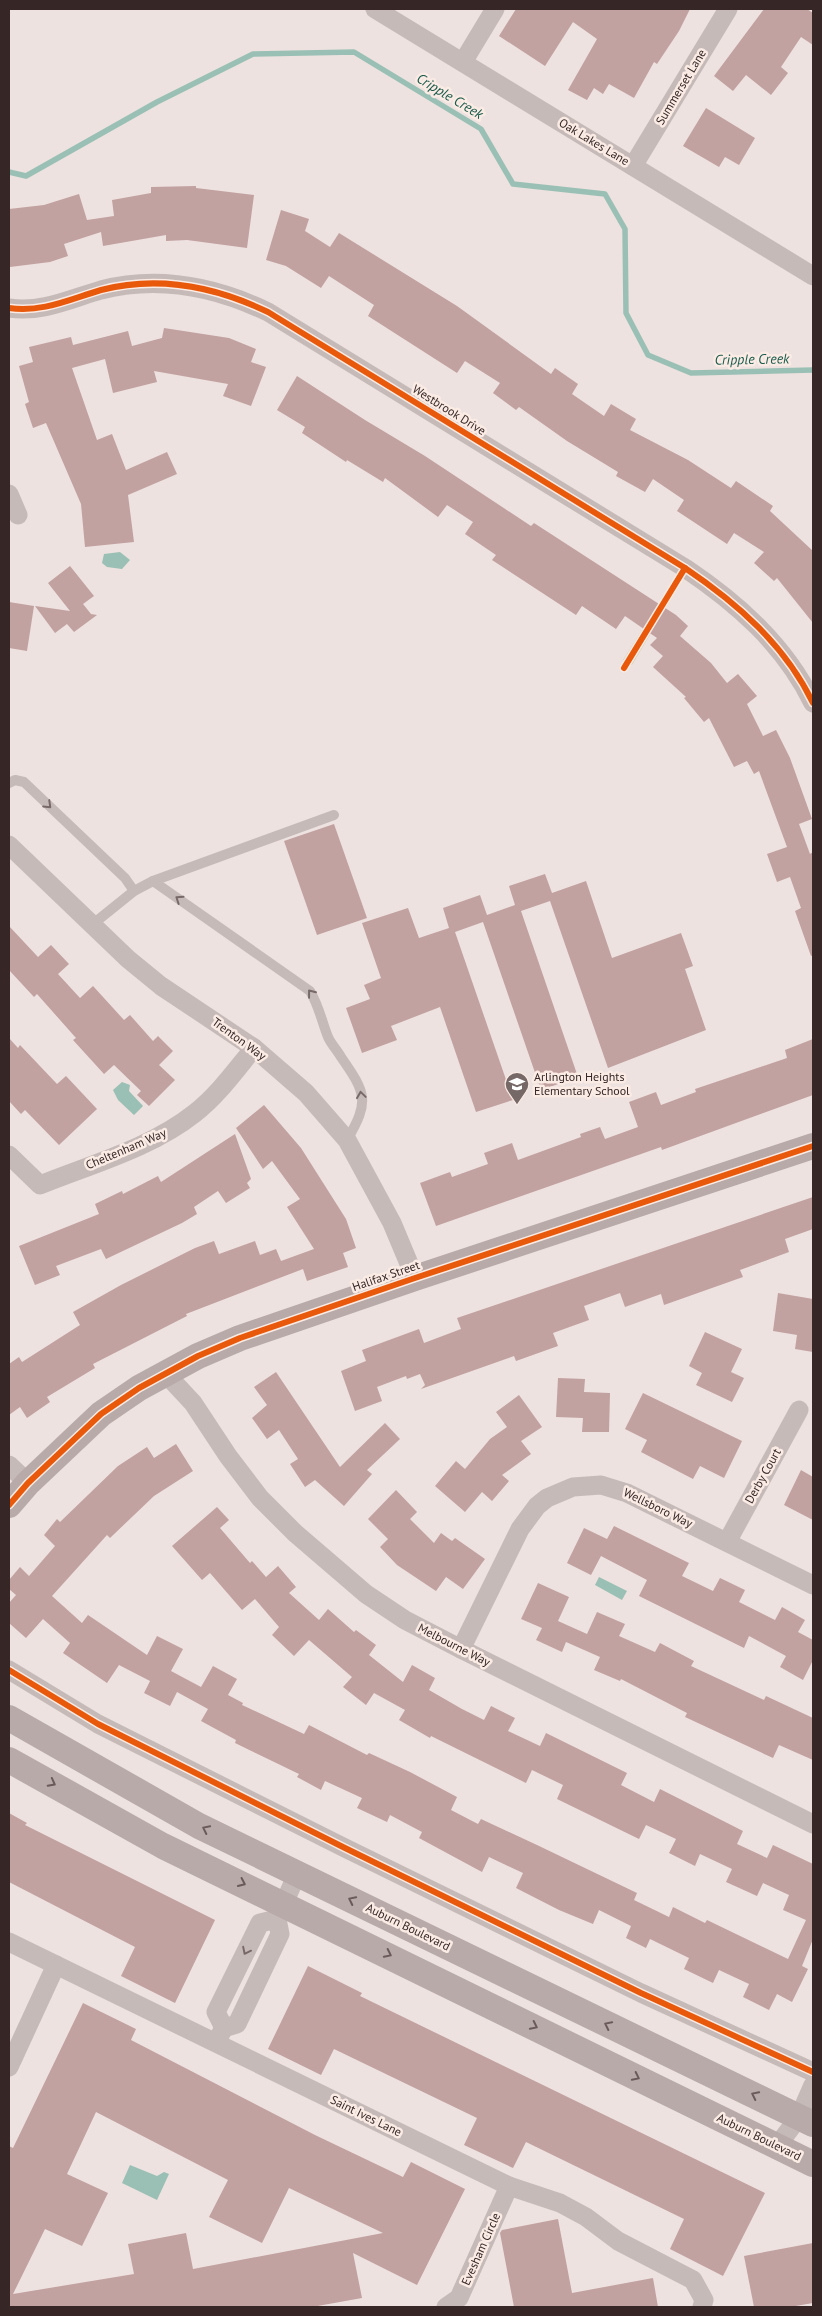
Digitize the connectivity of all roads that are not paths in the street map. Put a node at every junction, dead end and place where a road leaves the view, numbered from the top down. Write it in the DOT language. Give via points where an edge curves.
graph roads {
  1 [pos="375,9"];
  2 [pos="495,9"];
  3 [pos="728,9"];
  4 [pos="463,62"];
  5 [pos="633,166"];
  6 [pos="813,276"];
  7 [pos="9,308"];
  8 [pos="9,494"];
  9 [pos="18,515"];
  10 [pos="813,703"];
  11 [pos="9,783"];
  12 [pos="334,815"];
  13 [pos="9,845"];
  14 [pos="153,881"];
  15 [pos="134,891"];
  16 [pos="93,924"];
  17 [pos="254,1048"];
  18 [pos="347,1140"];
  19 [pos="813,1146"];
  20 [pos="9,1154"];
  21 [pos="415,1278"];
  22 [pos="165,1374"];
  23 [pos="799,1410"];
  24 [pos="9,1465"];
  25 [pos="28,1483"];
  26 [pos="9,1505"];
  27 [pos="727,1542"];
  28 [pos="813,1585"];
  29 [pos="461,1649"];
  30 [pos="9,1670"];
  31 [pos="9,1718"];
  32 [pos="9,1760"];
  33 [pos="813,1824"];
  34 [pos="297,1874"];
  35 [pos="280,1911"];
  36 [pos="9,1942"];
  37 [pos="56,1965"];
  38 [pos="220,2035"];
  39 [pos="9,2066"];
  40 [pos="813,2072"];
  41 [pos="813,2085"];
  42 [pos="806,2120"];
  43 [pos="777,2146"];
  44 [pos="813,2164"];
  45 [pos="509,2186"];
  46 [pos="446,2307"];
  47 [pos="702,2307"];
  1 -- 4 [label="street, Oak Lakes Lane"];
  2 -- 4 [label="street"];
  3 -- 5 [label="street, Summerset Lane"];
  4 -- 5 [label="street, Oak Lakes Lane"];
  5 -- 6 [label="street, Oak Lakes Lane"];
  7 -- 10 [label="street, Westbrook Drive" via="33,310 116,287 178,284 239,298 268,312 723,594 765,633"];
  8 -- 9 [label="street"];
  11 -- 15 [label="lane, one-way" via="15,780 24,782 125,878"];
  12 -- 14 [label="lane"];
  13 -- 16 [label="street, Trenton Way"];
  14 -- 15 [label="lane"];
  18 -- 14 [label="lane, one-way" via="361,1116 362,1098 357,1079 328,1038 317,1002 310,991"];
  15 -- 16 [label="lane"];
  16 -- 17 [label="street, Trenton Way" via="161,986"];
  17 -- 18 [label="street, Trenton Way" via="306,1093"];
  17 -- 20 [label="street, Cheltenham Way" via="215,1095 195,1113 168,1132 138,1146 40,1185"];
  18 -- 21 [label="street, Trenton Way" via="392,1223"];
  19 -- 21 [label="main road, Halifax Street"];
  21 -- 22 [label="main road, Halifax Street" via="240,1338"];
  22 -- 25 [label="main road, Halifax Street" via="101,1414"];
  22 -- 29 [label="street, Melbourne Way" via="193,1403 260,1498 295,1533 366,1594 405,1620"];
  23 -- 27 [label="street, Derby Court"];
  24 -- 25 [label="street"];
  25 -- 26 [label="main road, Halifax Street"];
  27 -- 28 [label="street, Wellsboro Way"];
  27 -- 29 [label="street, Wellsboro Way" via="614,1488 587,1485 560,1491 528,1516"];
  29 -- 33 [label="street, Melbourne Way"];
  30 -- 40 [label="street" via="98,1724 327,1839 658,2001"];
  34 -- 31 [label="main road, Auburn Boulevard, one-way" via="198,1826"];
  32 -- 35 [label="main road, Auburn Boulevard, one-way"];
  34 -- 35 [label="street"];
  42 -- 34 [label="main road, Auburn Boulevard, one-way"];
  35 -- 38 [label="street" via="260,1923 216,2012"];
  35 -- 43 [label="main road, Auburn Boulevard, one-way"];
  36 -- 37 [label="street, Saint Ives Lane"];
  37 -- 38 [label="street, Saint Ives Lane"];
  37 -- 39 [label="street"];
  38 -- 45 [label="street, Saint Ives Lane"];
  41 -- 42 [label="street"];
  42 -- 43 [label="street"];
  43 -- 44 [label="main road, Auburn Boulevard"];
  45 -- 46 [label="street, Evesham Circle" via="459,2298"];
  45 -- 47 [label="street, Saint Ives Lane" via="560,2203 586,2217 618,2241 693,2280 704,2300"];
}
